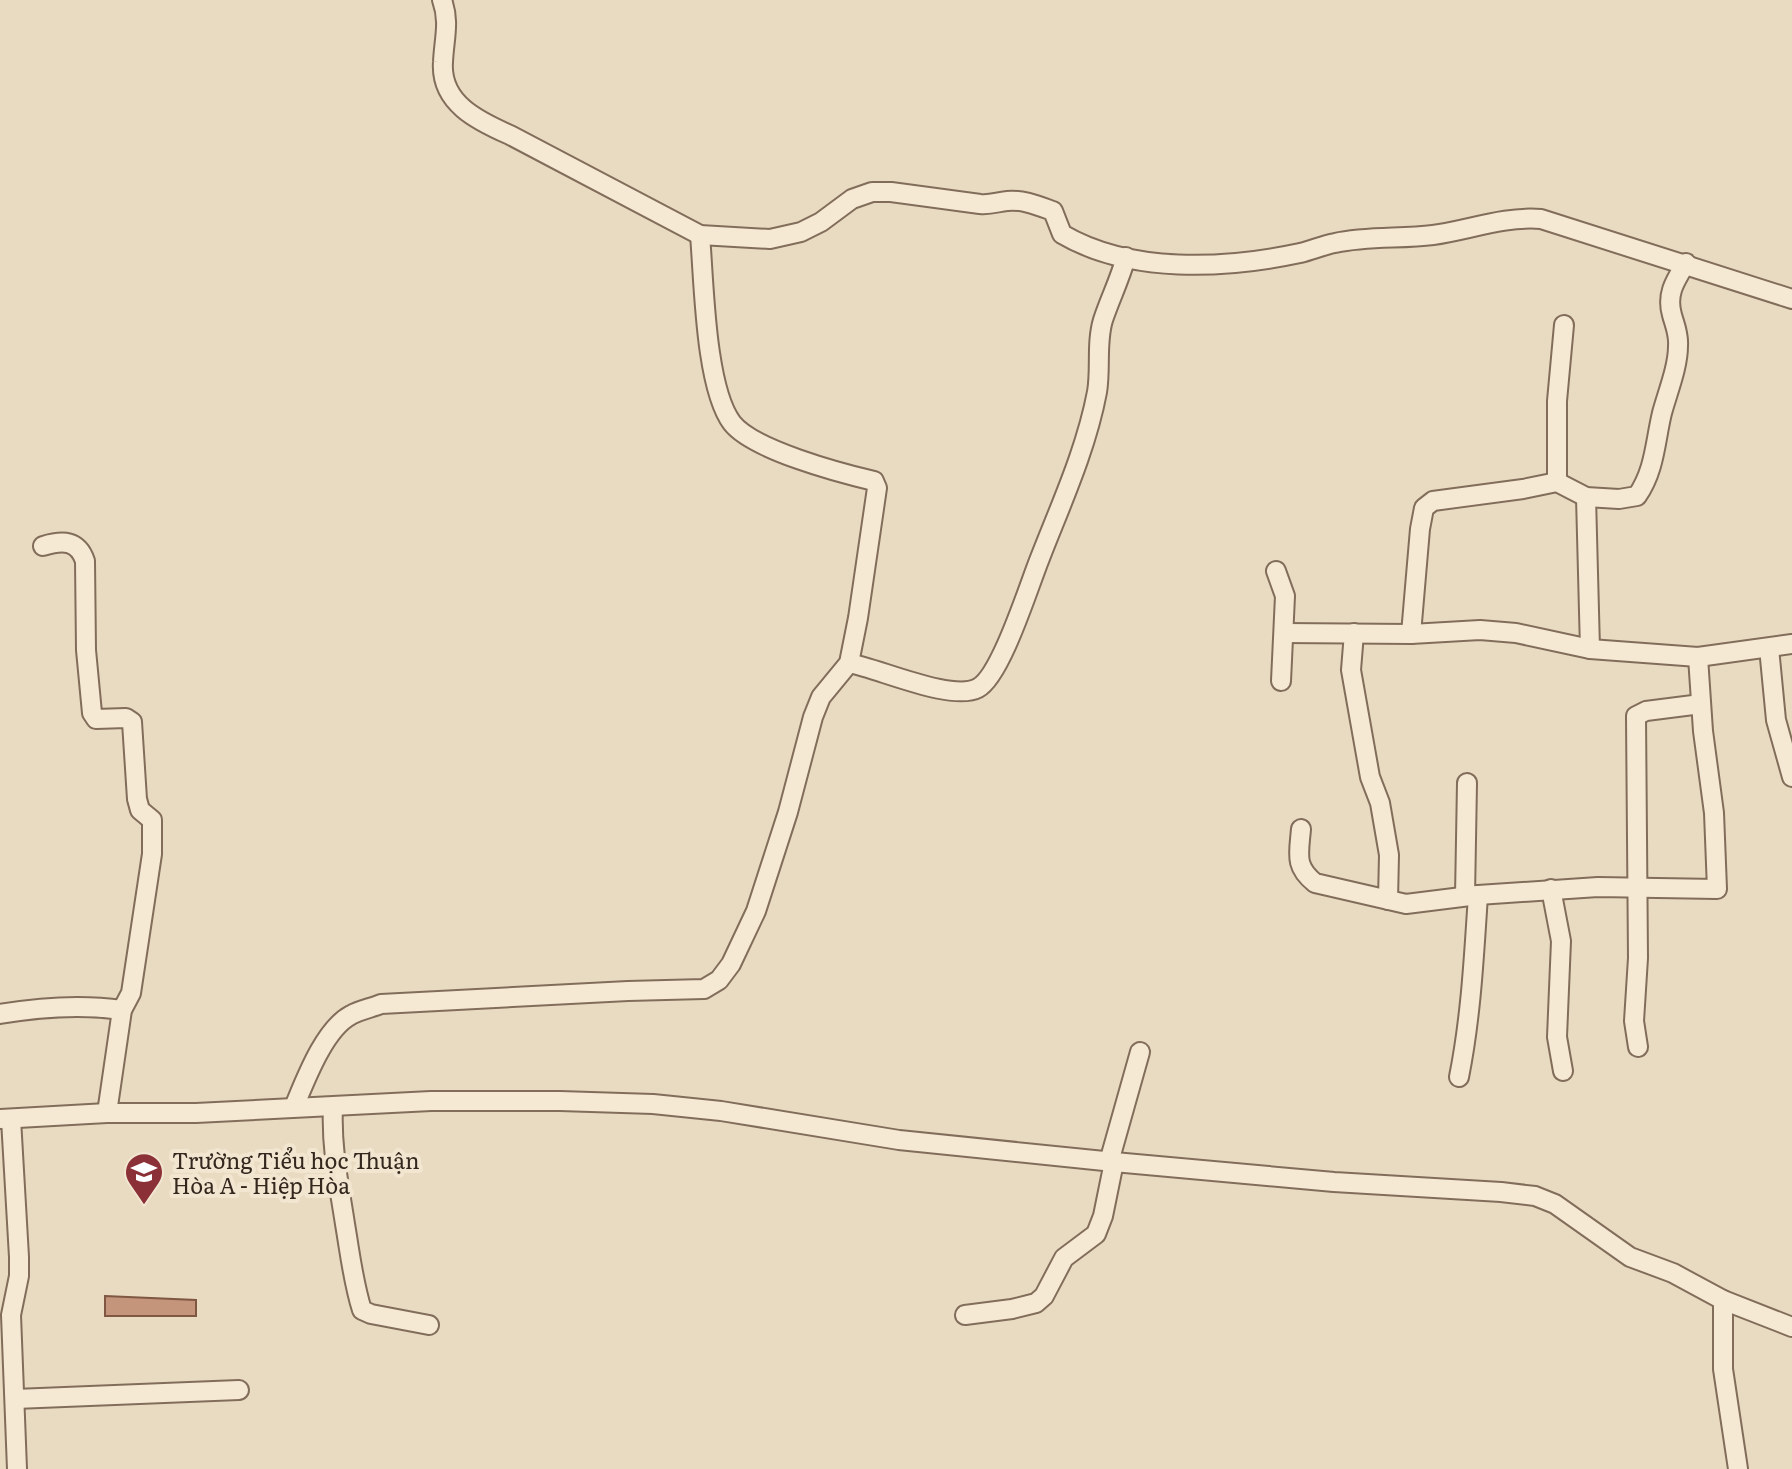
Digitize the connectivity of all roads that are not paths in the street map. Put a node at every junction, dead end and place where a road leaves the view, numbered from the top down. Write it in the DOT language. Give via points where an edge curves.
graph roads {
  1 [pos="442,0"];
  2 [pos="700,235"];
  3 [pos="1126,257"];
  4 [pos="1686,263"];
  5 [pos="1792,299"];
  6 [pos="1564,325"];
  7 [pos="1557,482"];
  8 [pos="1586,497"];
  9 [pos="43,546"];
  10 [pos="1276,571"];
  11 [pos="1284,633"];
  12 [pos="1354,633"];
  13 [pos="1411,634"];
  14 [pos="1792,644"];
  15 [pos="1769,648"];
  16 [pos="1590,649"];
  17 [pos="1698,657"];
  18 [pos="849,663"];
  19 [pos="1281,681"];
  20 [pos="1701,704"];
  21 [pos="1792,777"];
  22 [pos="1467,783"];
  23 [pos="1301,829"];
  24 [pos="1638,887"];
  25 [pos="1551,889"];
  26 [pos="1472,895"];
  27 [pos="1388,900"];
  28 [pos="122,1010"];
  29 [pos="0,1014"];
  30 [pos="1638,1047"];
  31 [pos="1140,1052"];
  32 [pos="1563,1071"];
  33 [pos="1459,1077"];
  34 [pos="294,1107"];
  35 [pos="333,1107"];
  36 [pos="107,1113"];
  37 [pos="5,1119"];
  38 [pos="1112,1162"];
  39 [pos="1723,1300"];
  40 [pos="965,1315"];
  41 [pos="429,1325"];
  42 [pos="1792,1327"];
  43 [pos="239,1390"];
  44 [pos="15,1399"];
  45 [pos="17,1469"];
  46 [pos="1738,1469"];
  1 -- 2 [label="street" via="448,21 442,66 446,85 461,108"];
  2 -- 3 [label="street" via="770,239 801,232 852,199 891,192 980,204 1034,204 1053,211 1062,234 1078,244"];
  2 -- 18 [label="street" via="711,359 732,423 786,455 874,481 877,488"];
  3 -- 4 [label="street" via="1185,265 1230,262 1301,253 1337,242 1434,235 1521,217"];
  3 -- 18 [label="street" via="1103,321 1097,391 1072,482 992,675 978,688 934,690"];
  4 -- 5 [label="street"];
  4 -- 8 [label="street" via="1671,287 1678,350 1646,483 1637,496"];
  6 -- 7 [label="street"];
  7 -- 8 [label="street"];
  7 -- 13 [label="street" via="1433,501 1424,508"];
  8 -- 16 [label="street"];
  9 -- 28 [label="street" via="73,543 81,550 92,713 96,719 132,722 137,799 152,820 152,854 131,993"];
  10 -- 11 [label="street" via="1285,596"];
  11 -- 12 [label="street"];
  11 -- 19 [label="street"];
  12 -- 13 [label="street"];
  12 -- 27 [label="street" via="1351,670 1389,855"];
  13 -- 16 [label="street" via="1516,633"];
  14 -- 15 [label="street"];
  15 -- 17 [label="street"];
  15 -- 21 [label="street" via="1776,720"];
  16 -- 17 [label="street"];
  17 -- 20 [label="street"];
  18 -- 34 [label="street" via="821,697 756,911 731,964 711,987 381,1004 348,1016 339,1025 309,1070"];
  20 -- 24 [label="street" via="1636,716"];
  20 -- 24 [label="street" via="1717,889"];
  22 -- 26 [label="street"];
  23 -- 27 [label="street" via="1299,863 1315,883"];
  24 -- 25 [label="street"];
  24 -- 30 [label="street"];
  25 -- 26 [label="street"];
  25 -- 32 [label="street" via="1561,941 1557,1037"];
  26 -- 27 [label="street" via="1406,904"];
  26 -- 33 [label="street"];
  28 -- 29 [label="street" via="90,1006"];
  28 -- 36 [label="street"];
  31 -- 38 [label="street"];
  34 -- 35 [label="street"];
  34 -- 36 [label="street"];
  35 -- 38 [label="street" via="431,1101 653,1104 899,1140"];
  35 -- 41 [label="street" via="336,1170 362,1310"];
  36 -- 37 [label="street"];
  37 -- 44 [label="street" via="19,1267 11,1315"];
  38 -- 39 [label="street" via="1535,1196 1572,1214 1630,1257"];
  38 -- 40 [label="street" via="1096,1234 1064,1258 1044,1296 1024,1306"];
  39 -- 42 [label="street"];
  39 -- 46 [label="street" via="1723,1369"];
  43 -- 44 [label="street"];
  44 -- 45 [label="street"];
}
